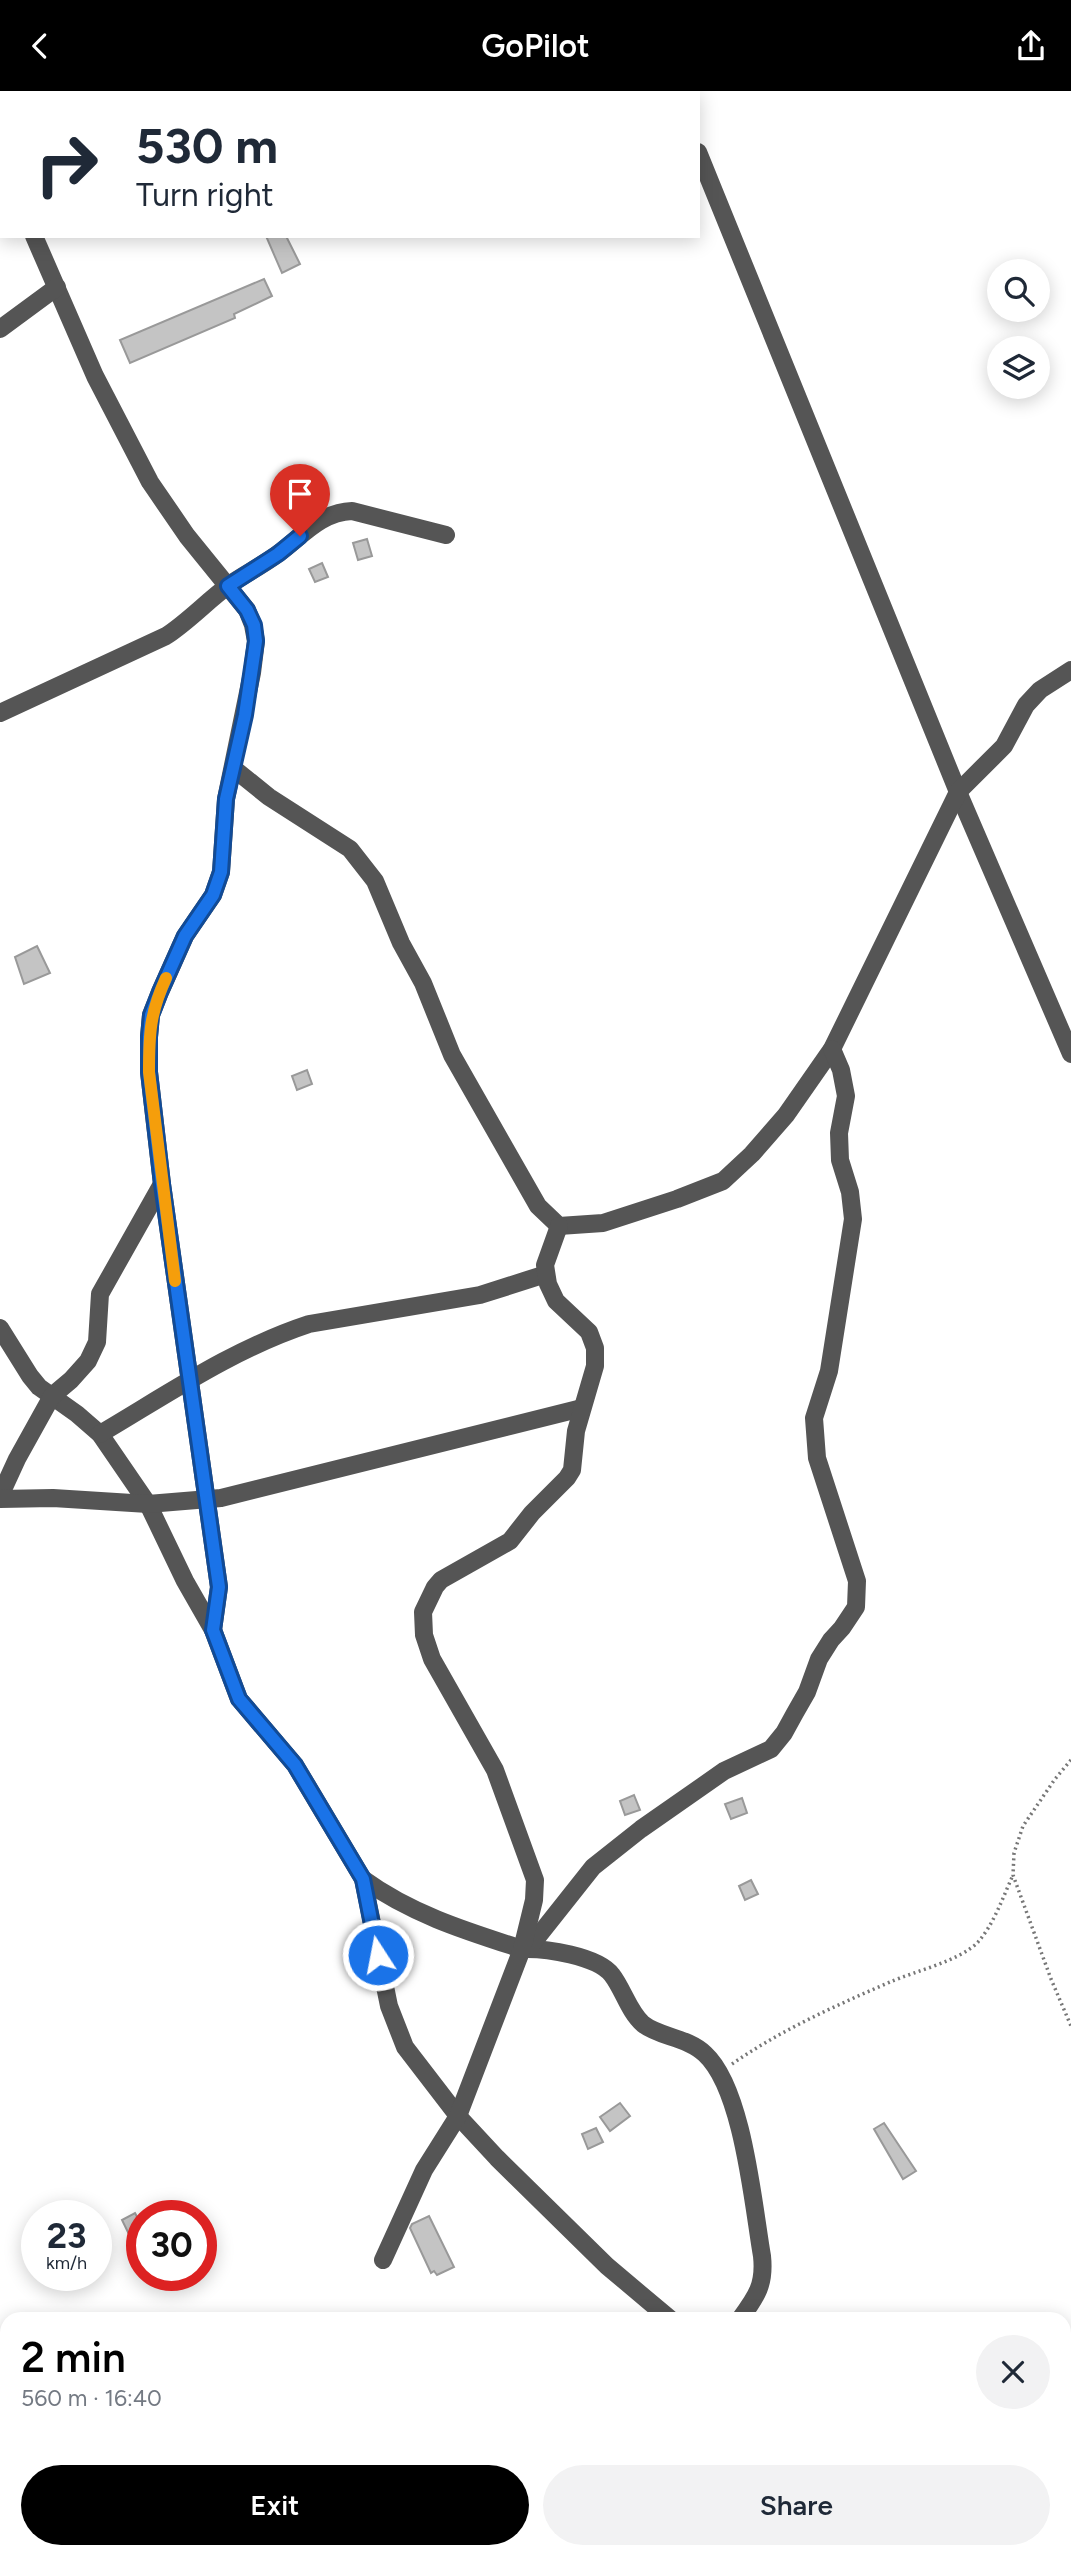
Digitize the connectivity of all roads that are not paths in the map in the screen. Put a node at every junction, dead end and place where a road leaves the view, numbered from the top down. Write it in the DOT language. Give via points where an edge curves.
graph roads {
  1 [pos="700,157"];
  2 [pos="37,238"];
  3 [pos="57,287"];
  4 [pos="0,329"];
  5 [pos="446,535"];
  6 [pos="228,586"];
  7 [pos="1071,670"];
  8 [pos="0,713"];
  9 [pos="233,768"];
  10 [pos="958,792"];
  11 [pos="832,1049"];
  12 [pos="1071,1054"];
  13 [pos="162,1184"];
  14 [pos="559,1226"];
  15 [pos="546,1274"];
  16 [pos="0,1328"];
  17 [pos="7,1347"];
  18 [pos="191,1378"];
  19 [pos="52,1396"];
  20 [pos="582,1408"];
  21 [pos="100,1434"];
  22 [pos="0,1498"];
  23 [pos="207,1500"];
  24 [pos="148,1504"];
  25 [pos="213,1630"];
  26 [pos="363,1879"];
  27 [pos="525,1949"];
  28 [pos="458,2116"];
  29 [pos="383,2260"];
  30 [pos="662,2312"];
  31 [pos="745,2312"];
  1 -- 10 [label="street"];
  2 -- 3 [label="street"];
  3 -- 4 [label="street"];
  3 -- 6 [label="street" via="95,376 150,482"];
  5 -- 6 [label="street" via="338,511"];
  6 -- 8 [label="street" via="166,636"];
  6 -- 9 [label="street" via="247,610 256,641"];
  7 -- 10 [label="street" via="1026,705 1004,746"];
  9 -- 13 [label="street" via="217,884 185,936 151,1015 149,1072"];
  9 -- 14 [label="street" via="350,849 375,881 452,1055 538,1206"];
  10 -- 11 [label="street"];
  10 -- 12 [label="street"];
  11 -- 14 [label="street" via="786,1115 723,1181 603,1223"];
  11 -- 27 [label="street" via="846,1095 840,1160 853,1219 829,1371 814,1418 817,1458 856,1581 856,1607 819,1659 807,1692 771,1749 724,1771 593,1867"];
  13 -- 18 [label="street"];
  13 -- 19 [label="street" via="100,1294 97,1342 88,1361"];
  14 -- 15 [label="street"];
  15 -- 18 [label="street" via="480,1295 309,1324 256,1344"];
  15 -- 20 [label="street" via="556,1301 589,1332 595,1347 593,1376"];
  16 -- 17 [label="street"];
  17 -- 19 [label="street"];
  18 -- 21 [label="street"];
  18 -- 23 [label="street"];
  19 -- 21 [label="street"];
  19 -- 22 [label="street"];
  20 -- 23 [label="street"];
  20 -- 27 [label="street" via="567,1478 510,1541 441,1580 423,1612 432,1660 495,1770 535,1880"];
  21 -- 24 [label="street"];
  22 -- 24 [label="street"];
  23 -- 24 [label="street"];
  23 -- 25 [label="street" via="219,1587"];
  24 -- 25 [label="street"];
  25 -- 26 [label="street" via="239,1699 295,1765"];
  26 -- 27 [label="street" via="386,1896 440,1922"];
  26 -- 28 [label="street" via="389,2006 405,2047"];
  27 -- 28 [label="street"];
  27 -- 31 [label="street" via="602,1965 641,2023 705,2053 720,2072 737,2113 764,2275"];
  28 -- 29 [label="street" via="424,2170"];
  28 -- 30 [label="street" via="607,2266"];
}
